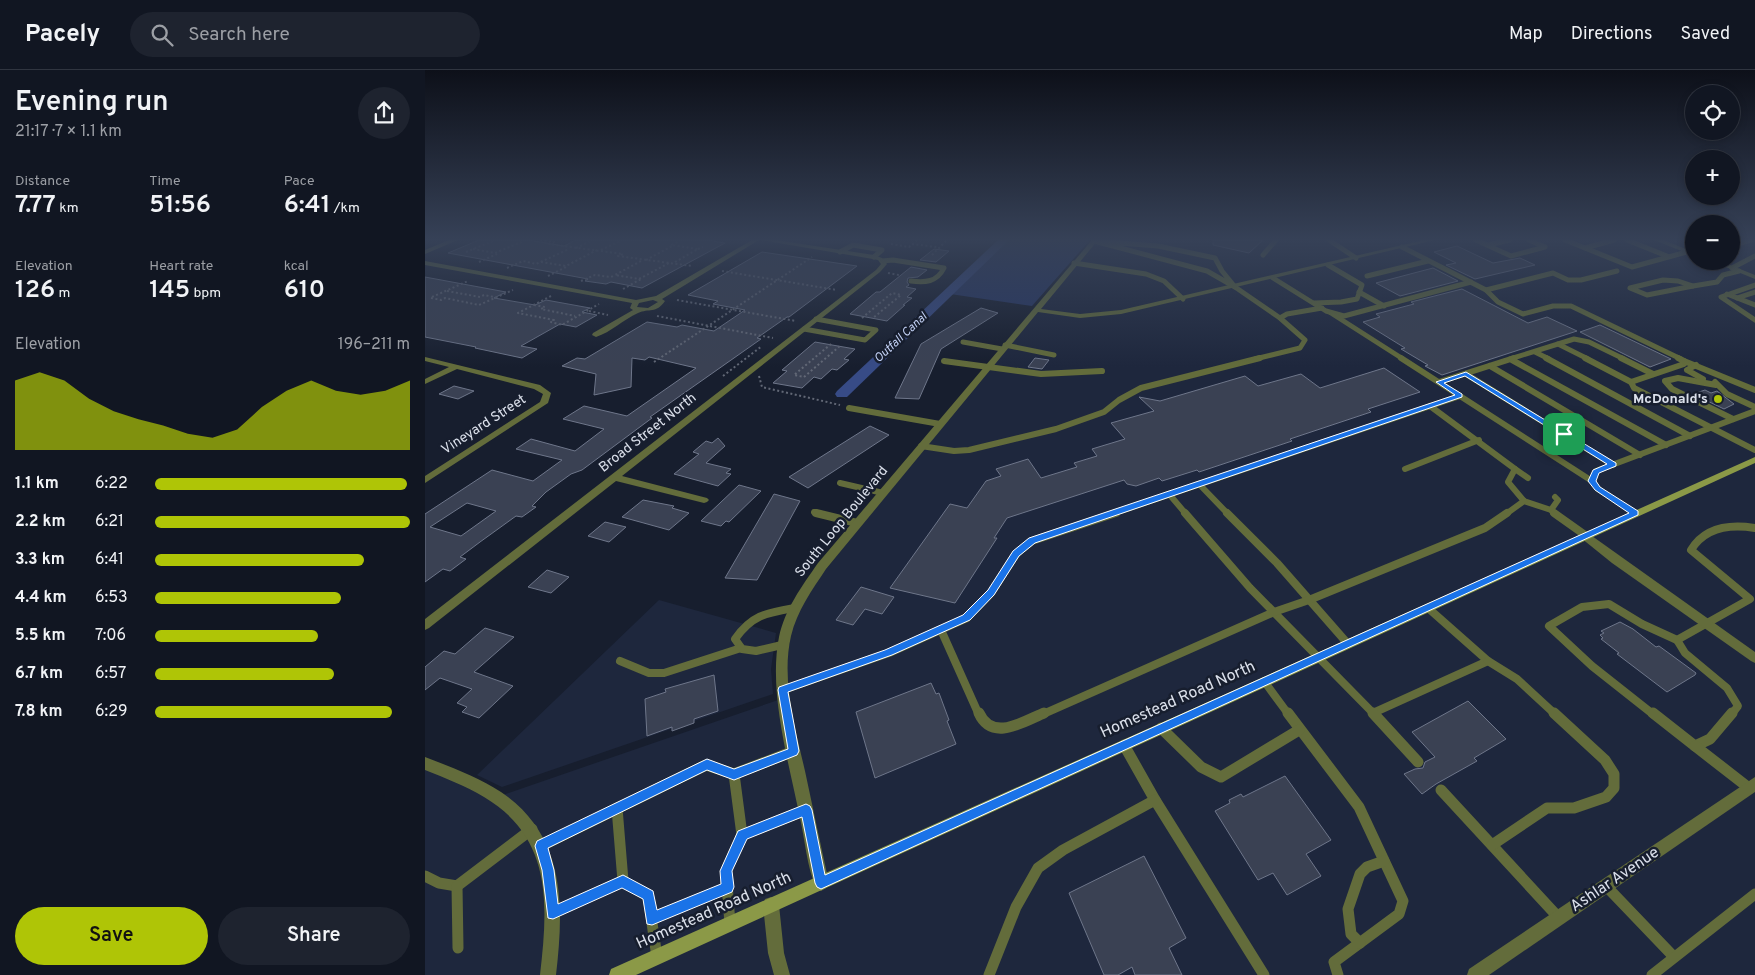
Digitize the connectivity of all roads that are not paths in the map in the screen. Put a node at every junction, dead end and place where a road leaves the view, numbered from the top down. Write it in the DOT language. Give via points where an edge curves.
graph roads {
  1 [pos="530,282"];
  2 [pos="684,282"];
  3 [pos="864,282"];
  4 [pos="1058,282"];
  5 [pos="1165,282"];
  6 [pos="1227,282"];
  7 [pos="1232,282"];
  8 [pos="1255,282"];
  9 [pos="1280,282"];
  10 [pos="1355,282"];
  11 [pos="1471,282"];
  12 [pos="1517,282"];
  13 [pos="1651,282"];
  14 [pos="1675,282"];
  15 [pos="1716,282"];
  16 [pos="1755,285"];
  17 [pos="1235,287"];
  18 [pos="1695,287"];
  19 [pos="1486,290"];
  20 [pos="1359,292"];
  21 [pos="1755,292"];
  22 [pos="1727,294"];
  23 [pos="658,298"];
  24 [pos="1737,298"];
  25 [pos="1183,299"];
  26 [pos="636,302"];
  27 [pos="1315,303"];
  28 [pos="1755,305"];
  29 [pos="1385,306"];
  30 [pos="1322,308"];
  31 [pos="637,310"];
  32 [pos="1035,310"];
  33 [pos="1331,313"];
  34 [pos="1280,318"];
  35 [pos="816,319"];
  36 [pos="1755,320"];
  37 [pos="804,329"];
  38 [pos="596,334"];
  39 [pos="963,342"];
  40 [pos="1558,344"];
  41 [pos="1004,347"];
  42 [pos="1535,352"];
  43 [pos="1054,355"];
  44 [pos="425,359"];
  45 [pos="1512,360"];
  46 [pos="944,361"];
  47 [pos="1684,361"];
  48 [pos="1696,365"];
  49 [pos="1489,366"];
  50 [pos="455,367"];
  51 [pos="986,368"];
  52 [pos="1102,371"];
  53 [pos="1714,372"];
  54 [pos="1466,374"];
  55 [pos="1653,374"];
  56 [pos="1694,375"];
  57 [pos="1678,378"];
  58 [pos="425,382"];
  59 [pos="1439,382"];
  60 [pos="1631,382"];
  61 [pos="1716,385"];
  62 [pos="1755,390"];
  63 [pos="1460,396"];
  64 [pos="1430,406"];
  65 [pos="1755,407"];
  66 [pos="849,408"];
  67 [pos="1755,411"];
  68 [pos="1733,419"];
  69 [pos="940,424"];
  70 [pos="1712,428"];
  71 [pos="1690,436"];
  72 [pos="1479,440"];
  73 [pos="1665,445"];
  74 [pos="921,446"];
  75 [pos="1755,450"];
  76 [pos="1641,454"];
  77 [pos="1755,460"];
  78 [pos="1613,465"];
  79 [pos="1405,468"];
  80 [pos="1515,469"];
  81 [pos="614,477"];
  82 [pos="1528,478"];
  83 [pos="425,480"];
  84 [pos="1592,481"];
  85 [pos="840,483"];
  86 [pos="1199,484"];
  87 [pos="883,493"];
  88 [pos="1169,494"];
  89 [pos="1555,498"];
  90 [pos="704,500"];
  91 [pos="1524,501"];
  92 [pos="1551,510"];
  93 [pos="814,512"];
  94 [pos="1635,513"];
  95 [pos="857,523"];
  96 [pos="1755,528"];
  97 [pos="1585,535"];
  98 [pos="1753,598"];
  99 [pos="1309,600"];
  100 [pos="794,608"];
  101 [pos="1428,608"];
  102 [pos="1274,612"];
  103 [pos="425,625"];
  104 [pos="1707,625"];
  105 [pos="941,630"];
  106 [pos="1677,640"];
  107 [pos="1348,644"];
  108 [pos="782,645"];
  109 [pos="741,648"];
  110 [pos="1319,656"];
  111 [pos="1755,658"];
  112 [pos="620,661"];
  113 [pos="1488,661"];
  114 [pos="1264,682"];
  115 [pos="783,690"];
  116 [pos="1373,714"];
  117 [pos="1161,728"];
  118 [pos="1299,730"];
  119 [pos="1124,745"];
  120 [pos="1695,746"];
  121 [pos="794,751"];
  122 [pos="1418,762"];
  123 [pos="425,763"];
  124 [pos="734,774"];
  125 [pos="1752,786"];
  126 [pos="1441,790"];
  127 [pos="1155,800"];
  128 [pos="617,808"];
  129 [pos="806,810"];
  130 [pos="532,830"];
  131 [pos="742,835"];
  132 [pos="1492,845"];
  133 [pos="541,846"];
  134 [pos="1384,861"];
  135 [pos="425,876"];
  136 [pos="623,881"];
  137 [pos="821,883"];
  138 [pos="457,886"];
  139 [pos="1606,886"];
  140 [pos="728,887"];
  141 [pos="1755,894"];
  142 [pos="771,905"];
  143 [pos="553,913"];
  144 [pos="1559,918"];
  145 [pos="652,919"];
  146 [pos="730,924"];
  147 [pos="1360,944"];
  148 [pos="458,948"];
  149 [pos="657,957"];
  150 [pos="1674,957"];
  151 [pos="548,975"];
  152 [pos="617,975"];
  153 [pos="782,975"];
  154 [pos="989,975"];
  155 [pos="1264,975"];
  156 [pos="1338,975"];
  157 [pos="1475,975"];
  158 [pos="1652,975"];
  1 -- 26 [label="street"];
  2 -- 23 [label="street"];
  3 -- 35 [label="street, Broad Street North"];
  4 -- 32 [label="street, South Loop Boulevard"];
  5 -- 25 [label="lane"];
  6 -- 17 [label="lane"];
  7 -- 17 [label="lane"];
  8 -- 17 [label="street"];
  9 -- 27 [label="lane"];
  10 -- 20 [label="lane" via="1361,286"];
  11 -- 19 [label="lane"];
  11 -- 29 [label="lane"];
  12 -- 19 [label="lane"];
  13 -- 18 [label="lane" via="1630,288 1647,295"];
  14 -- 18 [label="lane"];
  15 -- 18 [label="lane"];
  16 -- 22 [label="lane"];
  17 -- 25 [label="street"];
  17 -- 34 [label="lane"];
  19 -- 47 [label="lane" via="1498,302 1523,314 1553,306 1571,306"];
  20 -- 27 [label="lane" via="1357,299 1347,303 1330,300"];
  20 -- 29 [label="lane"];
  21 -- 24 [label="lane"];
  22 -- 24 [label="lane"];
  22 -- 36 [label="lane" via="1721,297"];
  23 -- 26 [label="street"];
  23 -- 31 [label="street" via="661,303 656,307"];
  24 -- 28 [label="lane"];
  25 -- 32 [label="street" via="1095,316"];
  26 -- 31 [label="street" via="632,306"];
  27 -- 30 [label="lane"];
  29 -- 33 [label="lane" via="1344,316"];
  30 -- 33 [label="lane"];
  30 -- 34 [label="lane"];
  31 -- 38 [label="street"];
  32 -- 41 [label="street, South Loop Boulevard"];
  33 -- 59 [label="lane"];
  34 -- 74 [label="lane" via="1305,340 1300,348 1141,388 1104,412 1056,429 969,450"];
  35 -- 37 [label="street, Broad Street North"];
  35 -- 37 [label="lane" via="876,330 865,340"];
  37 -- 81 [label="street, Broad Street North"];
  39 -- 41 [label="lane"];
  40 -- 42 [label="lane"];
  40 -- 55 [label="lane" via="1574,339 1589,342"];
  40 -- 60 [label="lane"];
  41 -- 43 [label="lane"];
  41 -- 51 [label="street, South Loop Boulevard"];
  42 -- 45 [label="lane"];
  42 -- 71 [label="lane"];
  44 -- 50 [label="street, Vineyard Street"];
  45 -- 49 [label="lane"];
  45 -- 73 [label="lane"];
  46 -- 51 [label="lane"];
  47 -- 48 [label="lane"];
  47 -- 55 [label="lane" via="1684,364"];
  48 -- 53 [label="lane"];
  48 -- 56 [label="lane" via="1687,370"];
  49 -- 54 [label="lane"];
  49 -- 76 [label="lane"];
  50 -- 58 [label="street"];
  50 -- 83 [label="street, Vineyard Street" via="537,387 547,393 544,403"];
  51 -- 52 [label="lane" via="1041,374"];
  51 -- 69 [label="street, South Loop Boulevard"];
  53 -- 61 [label="lane"];
  53 -- 62 [label="lane"];
  54 -- 59 [label="lane"];
  54 -- 78 [label="lane"];
  55 -- 60 [label="lane"];
  56 -- 57 [label="lane"];
  56 -- 61 [label="lane"];
  57 -- 61 [label="lane"];
  57 -- 68 [label="lane" via="1665,384"];
  59 -- 63 [label="lane"];
  60 -- 70 [label="lane" via="1633,388"];
  61 -- 65 [label="lane"];
  63 -- 64 [label="lane"];
  63 -- 84 [label="lane"];
  64 -- 72 [label="lane"];
  64 -- 86 [label="lane"];
  66 -- 69 [label="lane"];
  67 -- 68 [label="lane"];
  68 -- 70 [label="lane"];
  69 -- 74 [label="street, South Loop Boulevard"];
  70 -- 71 [label="lane"];
  70 -- 75 [label="lane"];
  71 -- 73 [label="lane"];
  72 -- 79 [label="lane"];
  72 -- 80 [label="lane"];
  73 -- 76 [label="lane"];
  74 -- 87 [label="street, South Loop Boulevard"];
  76 -- 78 [label="lane"];
  77 -- 94 [label="main road, Homestead Road North"];
  78 -- 84 [label="lane" via="1595,471"];
  80 -- 82 [label="lane"];
  80 -- 91 [label="lane" via="1508,482"];
  81 -- 90 [label="street"];
  81 -- 103 [label="street, Broad Street North"];
  84 -- 94 [label="lane" via="1598,489"];
  85 -- 87 [label="lane"];
  86 -- 88 [label="lane"];
  86 -- 99 [label="lane"];
  87 -- 95 [label="street, South Loop Boulevard"];
  88 -- 102 [label="lane"];
  88 -- 105 [label="lane" via="1032,540 1016,554 991,593 967,618"];
  89 -- 92 [label="lane" via="1558,500"];
  91 -- 92 [label="lane"];
  91 -- 99 [label="lane" via="1485,528"];
  92 -- 97 [label="lane"];
  93 -- 95 [label="lane"];
  94 -- 97 [label="main road, Homestead Road North"];
  95 -- 100 [label="street, South Loop Boulevard" via="822,566"];
  96 -- 98 [label="lane" via="1742,525 1716,528 1695,540 1691,550 1701,562"];
  97 -- 101 [label="main road, Homestead Road North"];
  97 -- 104 [label="street"];
  98 -- 104 [label="lane"];
  99 -- 102 [label="lane"];
  99 -- 107 [label="lane"];
  100 -- 108 [label="street, South Loop Boulevard"];
  100 -- 109 [label="lane" via="757,615 735,639"];
  101 -- 107 [label="main road, Homestead Road North"];
  101 -- 113 [label="lane"];
  102 -- 105 [label="lane" via="1008,730 993,728 982,720"];
  102 -- 110 [label="lane"];
  104 -- 106 [label="lane"];
  104 -- 111 [label="street"];
  105 -- 115 [label="lane"];
  106 -- 120 [label="lane" via="1685,653 1727,688 1738,706 1710,739"];
  106 -- 120 [label="lane" via="1609,604 1582,607 1549,626 1592,666"];
  107 -- 110 [label="main road, Homestead Road North"];
  108 -- 109 [label="lane" via="756,651"];
  108 -- 115 [label="street, South Loop Boulevard"];
  109 -- 112 [label="lane" via="664,672 649,673"];
  110 -- 114 [label="main road, Homestead Road North"];
  110 -- 116 [label="lane"];
  113 -- 116 [label="lane"];
  113 -- 132 [label="lane" via="1517,679 1605,760 1614,774 1614,788 1606,797 1574,808 1547,808"];
  114 -- 117 [label="main road, Homestead Road North"];
  114 -- 118 [label="lane"];
  115 -- 121 [label="street, South Loop Boulevard"];
  116 -- 122 [label="lane"];
  117 -- 118 [label="lane" via="1201,767 1221,777"];
  117 -- 119 [label="main road, Homestead Road North"];
  118 -- 134 [label="lane" via="1359,807"];
  119 -- 127 [label="lane"];
  119 -- 137 [label="main road, Homestead Road North"];
  120 -- 125 [label="lane"];
  121 -- 124 [label="lane"];
  121 -- 129 [label="street, South Loop Boulevard"];
  123 -- 130 [label="street" via="497,797 518,813"];
  124 -- 128 [label="lane" via="707,764"];
  124 -- 131 [label="lane"];
  125 -- 139 [label="street, Ashlar Avenue"];
  126 -- 132 [label="lane"];
  127 -- 154 [label="lane" via="1063,850 1038,868 1016,907"];
  127 -- 155 [label="lane"];
  128 -- 133 [label="lane"];
  128 -- 136 [label="lane"];
  129 -- 131 [label="lane"];
  129 -- 137 [label="street, South Loop Boulevard"];
  130 -- 133 [label="street"];
  130 -- 138 [label="lane"];
  131 -- 140 [label="lane" via="726,871"];
  132 -- 144 [label="lane"];
  133 -- 143 [label="street" via="548,870"];
  134 -- 147 [label="lane" via="1367,867 1361,874 1348,909 1351,934"];
  134 -- 147 [label="lane" via="1403,901 1399,914"];
  135 -- 138 [label="lane" via="439,883"];
  136 -- 143 [label="lane"];
  136 -- 145 [label="lane" via="648,896"];
  137 -- 142 [label="main road, Homestead Road North"];
  138 -- 148 [label="lane"];
  139 -- 144 [label="street, Ashlar Avenue"];
  139 -- 150 [label="lane"];
  140 -- 145 [label="lane"];
  140 -- 146 [label="lane"];
  141 -- 150 [label="lane"];
  142 -- 146 [label="main road, Homestead Road North"];
  142 -- 153 [label="street"];
  143 -- 151 [label="street"];
  144 -- 157 [label="street, Ashlar Avenue"];
  145 -- 149 [label="lane"];
  146 -- 149 [label="main road, Homestead Road North"];
  147 -- 156 [label="lane" via="1334,962"];
  149 -- 152 [label="main road, Homestead Road North"];
  150 -- 158 [label="lane"];
}
